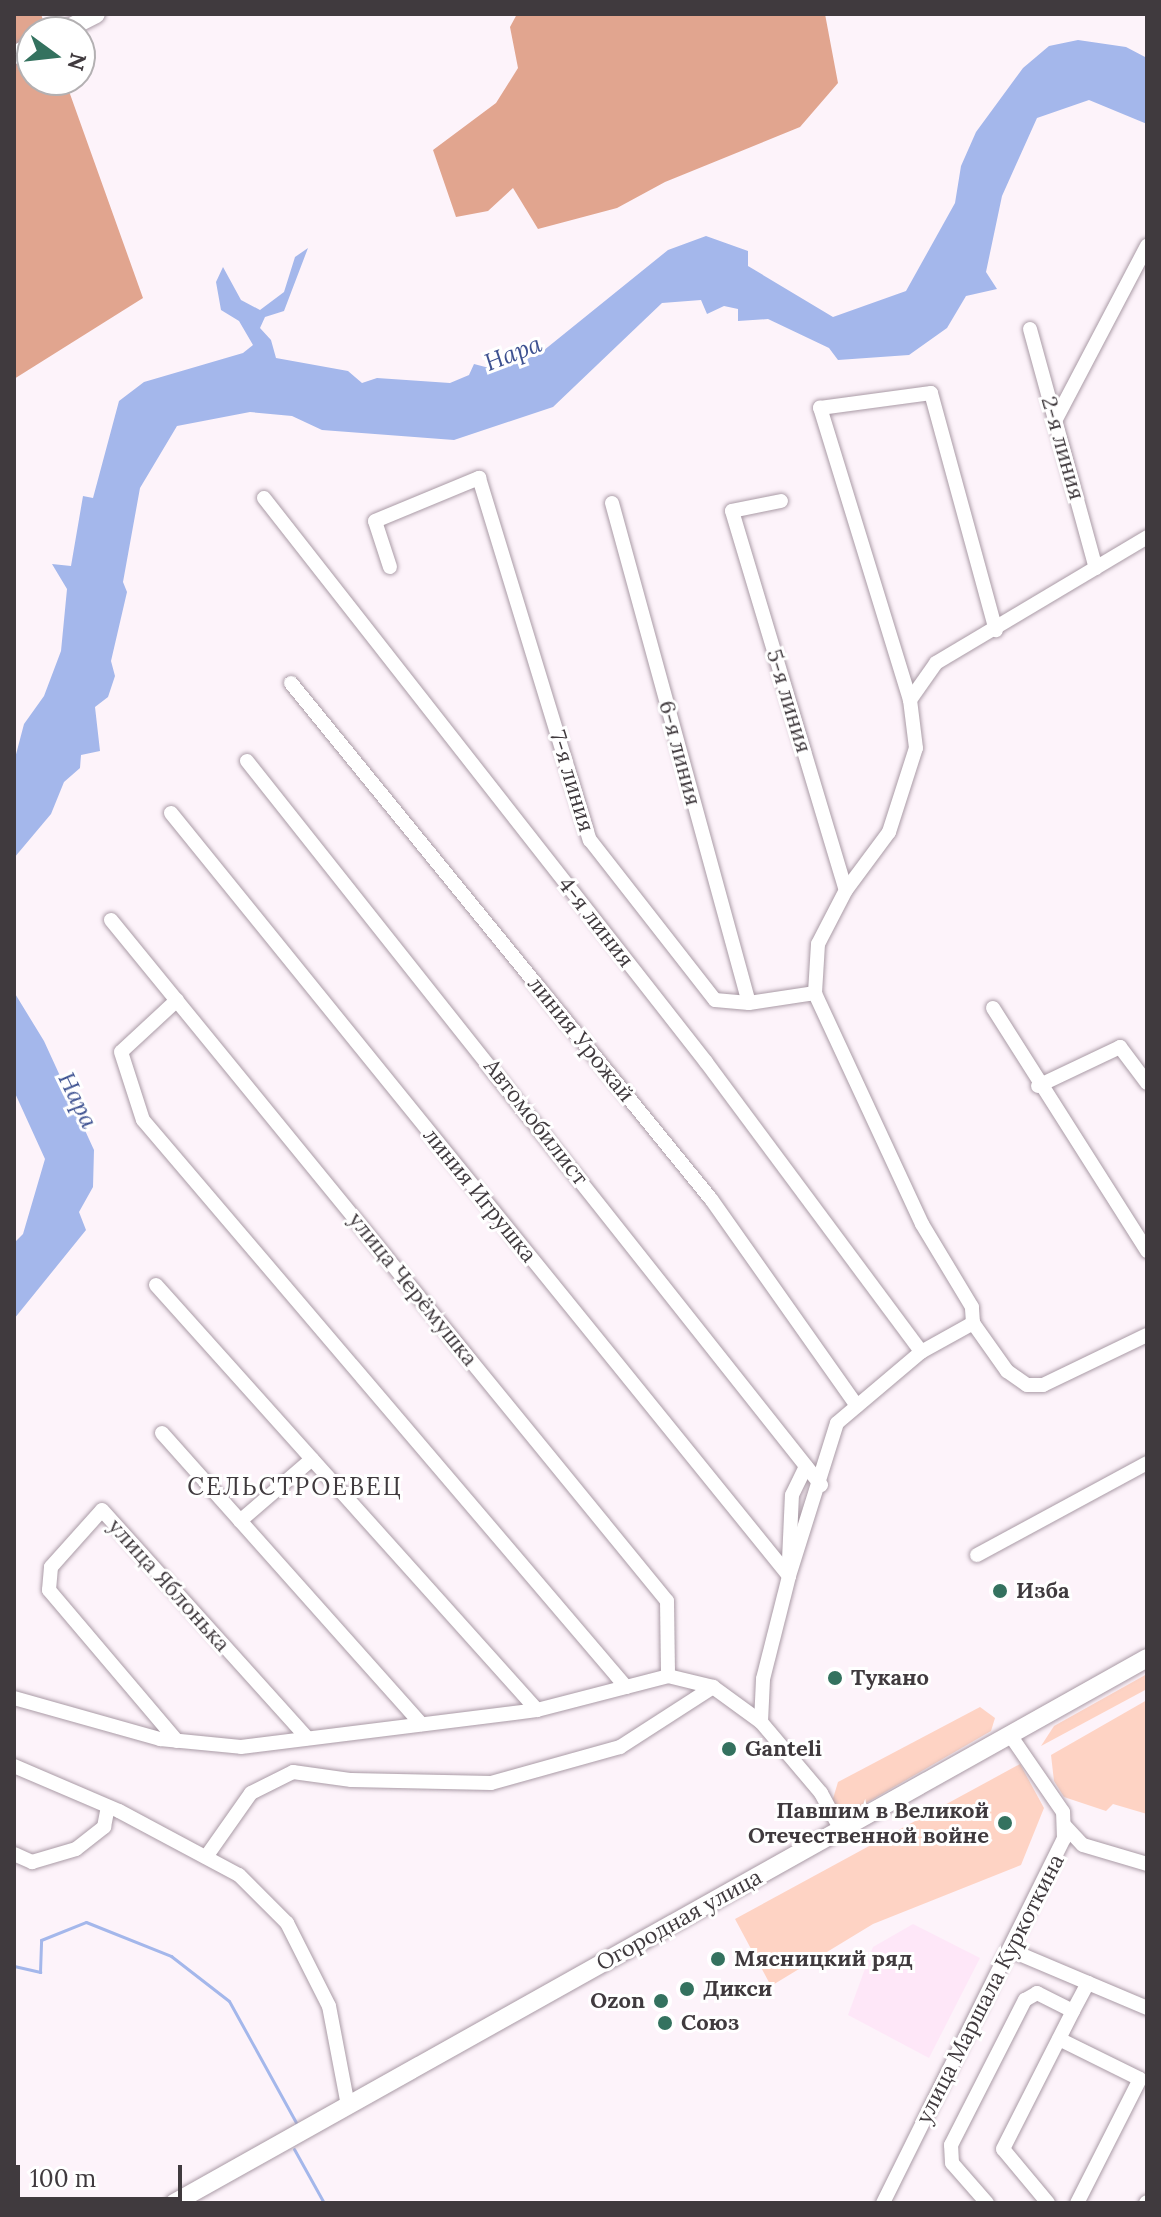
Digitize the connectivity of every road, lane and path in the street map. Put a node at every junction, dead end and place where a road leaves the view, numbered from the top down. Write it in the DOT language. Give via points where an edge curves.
graph roads {
  1 [pos="1147,246"];
  2 [pos="1030,329"];
  3 [pos="1055,421"];
  4 [pos="264,498"];
  5 [pos="781,501"];
  6 [pos="612,503"];
  7 [pos="1147,537"];
  8 [pos="390,567"];
  9 [pos="1096,568"];
  10 [pos="996,630"];
  11 [pos="291,683"];
  12 [pos="910,700"];
  13 [pos="247,761"];
  14 [pos="171,813"];
  15 [pos="846,890"];
  16 [pos="111,920"];
  17 [pos="815,993"];
  18 [pos="177,1000"];
  19 [pos="749,1003"];
  20 [pos="993,1008"];
  21 [pos="1147,1083"];
  22 [pos="1038,1086"];
  23 [pos="1147,1251"];
  24 [pos="156,1285"];
  25 [pos="973,1323"];
  26 [pos="1147,1335"];
  27 [pos="921,1352"];
  28 [pos="857,1406"];
  29 [pos="162,1433"];
  30 [pos="312,1459"];
  31 [pos="1147,1463"];
  32 [pos="806,1466"];
  33 [pos="821,1485"];
  34 [pos="240,1521"];
  35 [pos="977,1555"];
  36 [pos="789,1576"];
  37 [pos="1147,1658"];
  38 [pos="668,1676"];
  39 [pos="626,1687"];
  40 [pos="713,1687"];
  41 [pos="14,1698"];
  42 [pos="537,1710"];
  43 [pos="761,1722"];
  44 [pos="421,1724"];
  45 [pos="1010,1735"];
  46 [pos="307,1738"];
  47 [pos="177,1741"];
  48 [pos="14,1766"];
  49 [pos="108,1807"];
  50 [pos="1065,1826"];
  51 [pos="841,1830"];
  52 [pos="14,1854"];
  53 [pos="206,1857"];
  54 [pos="32,1862"];
  55 [pos="1147,1864"];
  56 [pos="14,1868"];
  57 [pos="1010,1950"];
  58 [pos="1088,1983"];
  59 [pos="1147,2008"];
  60 [pos="1073,2011"];
  61 [pos="1059,2039"];
  62 [pos="348,2106"];
  63 [pos="174,2203"];
  64 [pos="883,2203"];
  65 [pos="987,2203"];
  66 [pos="1048,2203"];
  67 [pos="1077,2203"];
  1 -- 3 [label="street"];
  2 -- 3 [label="street, 2-я линия"];
  3 -- 9 [label="street, 2-я линия"];
  4 -- 27 [label="street, 4-я линия" via="706,1062"];
  5 -- 15 [label="street, 5-я линия" via="732,511"];
  6 -- 19 [label="street, 6-я линия"];
  7 -- 9 [label="street"];
  8 -- 19 [label="street, 7-я линия" via="375,521 479,478 590,840 715,1000"];
  9 -- 10 [label="street"];
  10 -- 12 [label="street" via="936,663"];
  10 -- 12 [label="street" via="931,393 820,408"];
  11 -- 28 [label="street, линия Урожай" via="711,1199"];
  12 -- 15 [label="street" via="916,748 889,832"];
  13 -- 32 [label="street, Автомобилист"];
  14 -- 36 [label="street, линия Игрушка"];
  15 -- 17 [label="street" via="818,944"];
  16 -- 18 [label="street, улица Черёмушка"];
  17 -- 19 [label="street, 7-я линия"];
  17 -- 25 [label="street" via="922,1224 972,1307"];
  18 -- 38 [label="street, улица Черёмушка" via="667,1601"];
  18 -- 39 [label="street" via="121,1052 143,1120"];
  20 -- 22 [label="street"];
  21 -- 22 [label="street" via="1120,1047"];
  22 -- 23 [label="street"];
  24 -- 30 [label="street"];
  25 -- 26 [label="street" via="1007,1371 1027,1385 1043,1385"];
  25 -- 27 [label="street"];
  27 -- 28 [label="street"];
  28 -- 33 [label="street" via="837,1423"];
  29 -- 34 [label="street"];
  30 -- 34 [label="street"];
  30 -- 42 [label="street"];
  31 -- 35 [label="street"];
  32 -- 33 [label="street, Автомобилист"];
  32 -- 36 [label="street" via="792,1495"];
  33 -- 36 [label="street"];
  34 -- 44 [label="street"];
  36 -- 43 [label="street" via="763,1679"];
  37 -- 45 [label="main road, Огородная улица"];
  38 -- 39 [label="street"];
  38 -- 40 [label="street"];
  39 -- 42 [label="street"];
  40 -- 43 [label="street"];
  40 -- 53 [label="street" via="620,1747 491,1783 351,1780 293,1772 251,1793"];
  41 -- 47 [label="street"];
  42 -- 44 [label="street"];
  43 -- 51 [label="street" via="803,1769"];
  44 -- 46 [label="street"];
  45 -- 50 [label="street, улица Маршала Куркоткина" via="1063,1812"];
  45 -- 51 [label="main road, Огородная улица"];
  46 -- 47 [label="street" via="241,1747"];
  46 -- 47 [label="street, улица Яблонька" via="102,1510 51,1567 49,1590"];
  48 -- 49 [label="street"];
  49 -- 53 [label="street"];
  49 -- 54 [label="street" via="104,1827 89,1841"];
  50 -- 55 [label="street" via="1091,1849"];
  50 -- 57 [label="street, улица Маршала Куркоткина" via="1058,1856"];
  51 -- 62 [label="main road, Огородная улица"];
  52 -- 54 [label="street"];
  53 -- 62 [label="street" via="239,1875 287,1923 329,2006"];
  54 -- 56 [label="street"];
  57 -- 58 [label="street"];
  57 -- 64 [label="street, улица Маршала Куркоткина"];
  58 -- 59 [label="street"];
  58 -- 60 [label="street"];
  60 -- 61 [label="street"];
  60 -- 65 [label="street" via="1037,1993 1025,2000 951,2145 952,2163"];
  61 -- 66 [label="street" via="1003,2149"];
  61 -- 67 [label="street" via="1140,2079"];
  62 -- 63 [label="main road, Огородная улица"];
}
